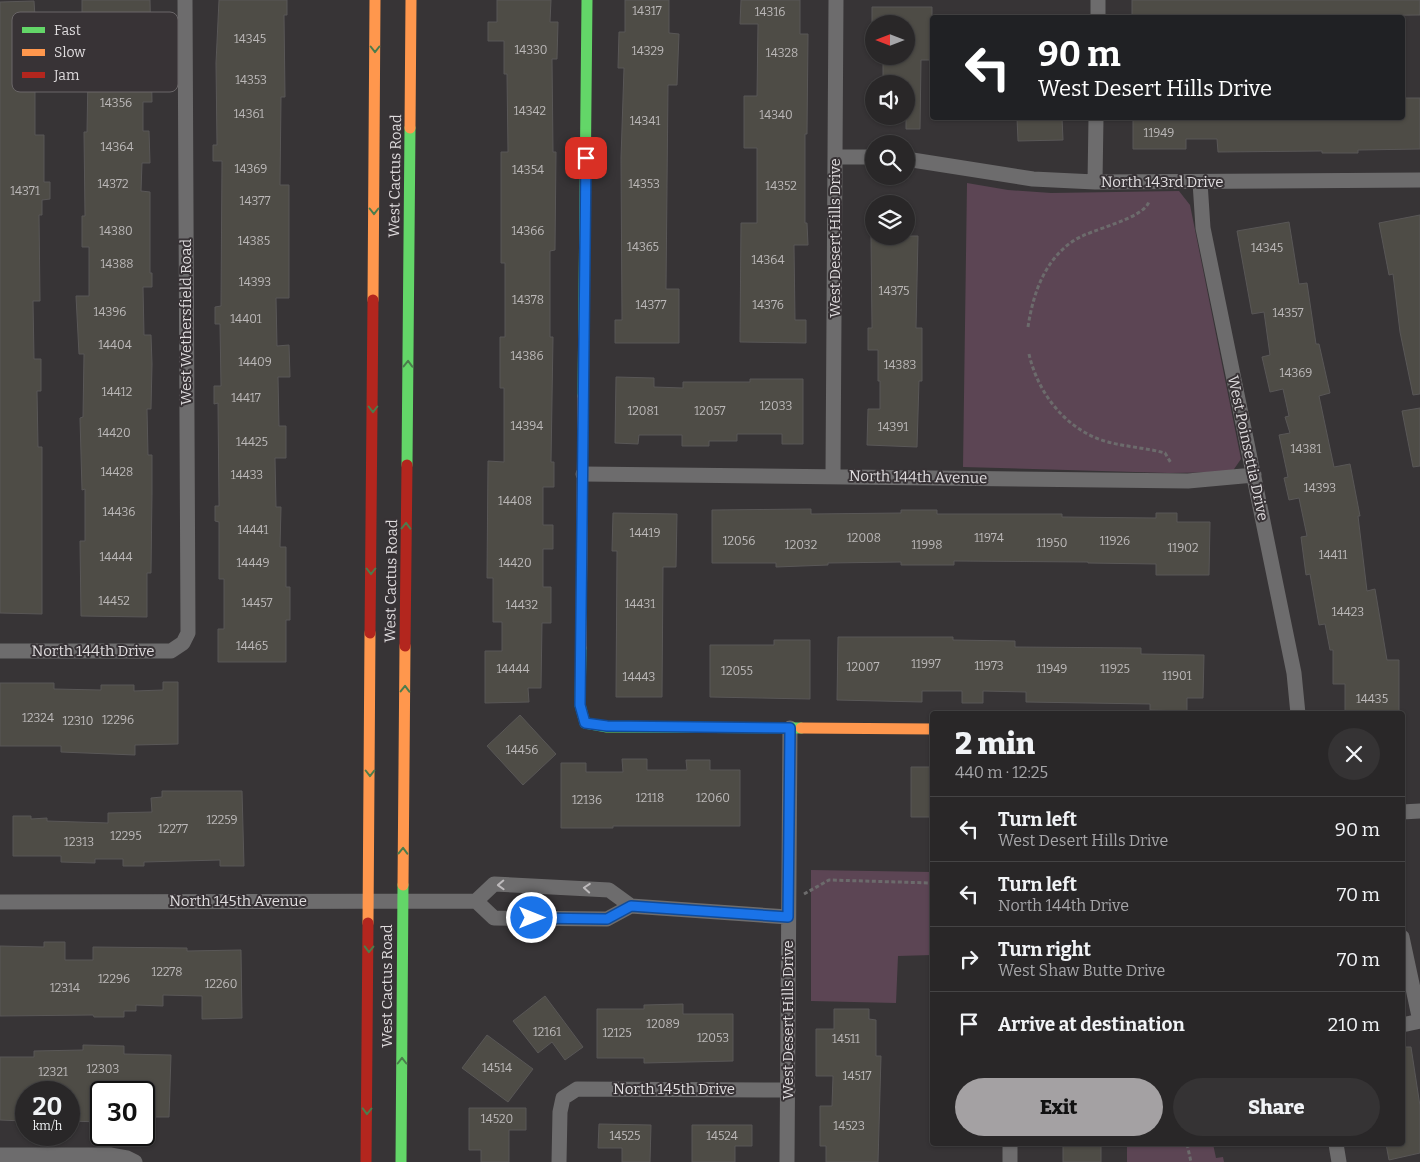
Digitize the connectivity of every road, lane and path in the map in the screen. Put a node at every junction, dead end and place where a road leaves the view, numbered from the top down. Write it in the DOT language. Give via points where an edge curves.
graph roads {
  1 [pos="185,0"];
  2 [pos="375,0"];
  3 [pos="411,0"];
  4 [pos="587,0"];
  5 [pos="836,0"];
  6 [pos="1098,0"];
  7 [pos="1098,15"];
  8 [pos="1096,120"];
  9 [pos="835,156"];
  10 [pos="865,157"];
  11 [pos="915,160"];
  12 [pos="1420,180"];
  13 [pos="1095,182"];
  14 [pos="1200,182"];
  15 [pos="1149,201"];
  16 [pos="1028,327"];
  17 [pos="1029,354"];
  18 [pos="1171,463"];
  19 [pos="583,474"];
  20 [pos="1254,475"];
  21 [pos="832,476"];
  22 [pos="183,643"];
  23 [pos="0,651"];
  24 [pos="1298,711"];
  25 [pos="790,728"];
  26 [pos="930,729"];
  27 [pos="1420,811"];
  28 [pos="1405,812"];
  29 [pos="930,883"];
  30 [pos="532,886"];
  31 [pos="802,894"];
  32 [pos="369,900"];
  33 [pos="403,900"];
  34 [pos="476,900"];
  35 [pos="0,902"];
  36 [pos="631,906"];
  37 [pos="788,917"];
  38 [pos="532,918"];
  39 [pos="1405,951"];
  40 [pos="1420,1021"];
  41 [pos="1405,1024"];
  42 [pos="788,1090"];
  43 [pos="1010,1146"];
  44 [pos="1187,1146"];
  45 [pos="1336,1146"];
  46 [pos="0,1155"];
  47 [pos="135,1162"];
  48 [pos="366,1162"];
  49 [pos="401,1162"];
  50 [pos="559,1162"];
  51 [pos="787,1162"];
  52 [pos="1010,1162"];
  53 [pos="1191,1162"];
  54 [pos="1339,1162"];
  1 -- 22 [label="street, West Wethersfield Road" via="188,633"];
  2 -- 32 [label="main road, West Cactus Road, one-way"];
  33 -- 3 [label="main road, West Cactus Road, one-way"];
  4 -- 19 [label="main road"];
  5 -- 9 [label="street, West Desert Hills Drive"];
  6 -- 7 [label="street"];
  8 -- 13 [label="street"];
  9 -- 10 [label="street"];
  9 -- 21 [label="street, West Desert Hills Drive"];
  11 -- 13 [label="street, North 143rd Drive" via="1033,179"];
  12 -- 14 [label="street, North 143rd Drive"];
  13 -- 14 [label="street, North 143rd Drive"];
  14 -- 20 [label="street, West Poinsettia Drive" via="1203,228"];
  15 -- 16 [label="path" via="1143,212 1096,229 1064,248 1042,277 1032,302"];
  17 -- 18 [label="path" via="1045,396 1073,426 1106,442 1166,453"];
  19 -- 21 [label="street, North 144th Avenue"];
  19 -- 25 [label="main road" via="580,705 585,723"];
  20 -- 21 [label="street, North 144th Avenue" via="1188,481"];
  20 -- 24 [label="street, West Poinsettia Drive" via="1294,673"];
  22 -- 23 [label="street, North 144th Drive" via="171,651"];
  25 -- 26 [label="main road"];
  25 -- 37 [label="street, West Desert Hills Drive"];
  27 -- 28 [label="street"];
  29 -- 31 [label="path" via="829,880"];
  30 -- 34 [label="street, one-way" via="494,884"];
  36 -- 30 [label="street, one-way" via="609,890"];
  30 -- 38 [label="lane"];
  32 -- 33 [label="street, North 145th Avenue"];
  32 -- 35 [label="street, North 145th Avenue"];
  32 -- 48 [label="main road, West Cactus Road, one-way"];
  33 -- 34 [label="street, North 145th Avenue"];
  49 -- 33 [label="main road, West Cactus Road, one-way"];
  34 -- 38 [label="street" via="494,918"];
  36 -- 37 [label="street"];
  36 -- 38 [label="street" via="607,919"];
  37 -- 42 [label="street, West Desert Hills Drive"];
  39 -- 40 [label="street"];
  40 -- 41 [label="street"];
  42 -- 50 [label="street, North 145th Drive" via="577,1089 563,1098"];
  42 -- 51 [label="street, West Desert Hills Drive"];
  43 -- 52 [label="street"];
  44 -- 53 [label="path"];
  45 -- 54 [label="street"];
  46 -- 47 [label="street" via="110,1155"];
}
